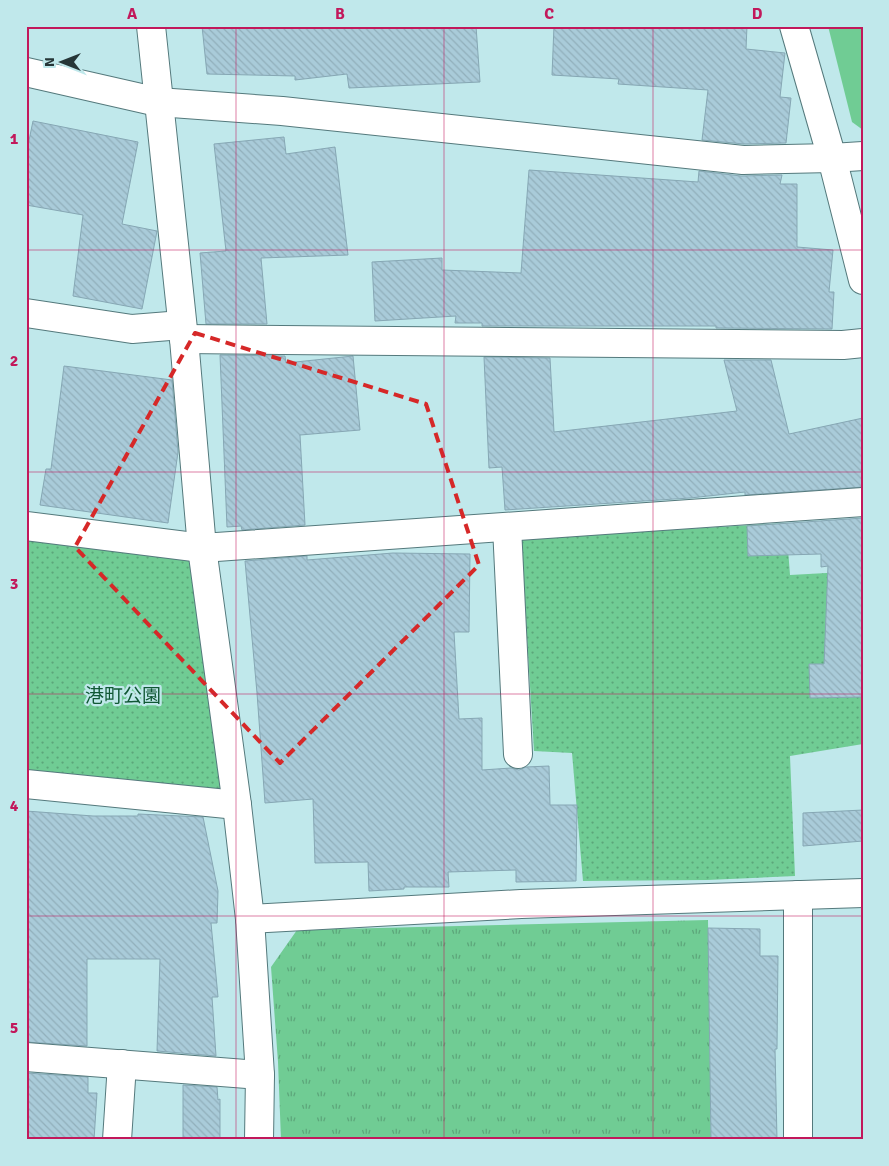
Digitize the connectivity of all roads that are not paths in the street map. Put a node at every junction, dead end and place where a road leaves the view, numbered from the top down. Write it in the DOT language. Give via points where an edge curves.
graph roads {
  1 [pos="151,26"];
  2 [pos="794,26"];
  3 [pos="26,72"];
  4 [pos="158,102"];
  5 [pos="863,156"];
  6 [pos="832,158"];
  7 [pos="863,280"];
  8 [pos="26,313"];
  9 [pos="183,332"];
  10 [pos="863,343"];
  11 [pos="863,502"];
  12 [pos="26,526"];
  13 [pos="507,527"];
  14 [pos="202,548"];
  15 [pos="518,754"];
  16 [pos="26,784"];
  17 [pos="237,805"];
  18 [pos="863,893"];
  19 [pos="798,895"];
  20 [pos="250,919"];
  21 [pos="26,1057"];
  22 [pos="122,1064"];
  23 [pos="260,1075"];
  24 [pos="117,1140"];
  25 [pos="259,1140"];
  26 [pos="798,1140"];
  1 -- 4 [label="street"];
  2 -- 6 [label="street"];
  3 -- 4 [label="street"];
  4 -- 6 [label="street" via="282,111 743,160"];
  4 -- 9 [label="street"];
  5 -- 6 [label="street"];
  6 -- 7 [label="street"];
  8 -- 9 [label="street" via="132,329"];
  9 -- 10 [label="street" via="823,345"];
  9 -- 14 [label="street"];
  11 -- 13 [label="street"];
  12 -- 14 [label="street"];
  13 -- 14 [label="street"];
  13 -- 15 [label="street"];
  14 -- 17 [label="street"];
  16 -- 17 [label="street"];
  17 -- 20 [label="street"];
  18 -- 19 [label="street"];
  19 -- 20 [label="street" via="520,904"];
  19 -- 26 [label="street"];
  20 -- 23 [label="street"];
  21 -- 22 [label="street"];
  22 -- 23 [label="street"];
  22 -- 24 [label="street"];
  23 -- 25 [label="street"];
}
